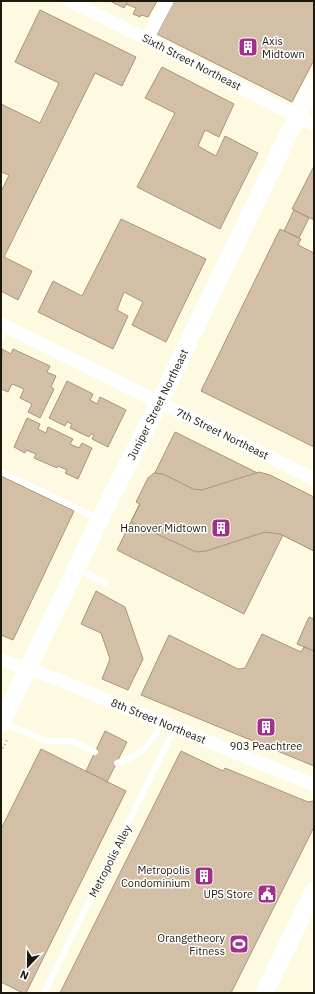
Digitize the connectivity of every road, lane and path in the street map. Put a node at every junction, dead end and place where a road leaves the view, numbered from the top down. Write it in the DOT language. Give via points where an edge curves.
graph roads {
  1 [pos="69,1"];
  2 [pos="167,1"];
  3 [pos="146,39"];
  4 [pos="314,84"];
  5 [pos="297,117"];
  6 [pos="314,125"];
  7 [pos="3,329"];
  8 [pos="159,402"];
  9 [pos="1,472"];
  10 [pos="314,479"];
  11 [pos="100,519"];
  12 [pos="77,568"];
  13 [pos="106,583"];
  14 [pos="1,660"];
  15 [pos="27,669"];
  16 [pos="1,723"];
  17 [pos="163,723"];
  18 [pos="176,728"];
  19 [pos="95,752"];
  20 [pos="117,763"];
  21 [pos="314,785"];
  22 [pos="314,891"];
  23 [pos="44,993"];
  24 [pos="264,993"];
  1 -- 3 [label="street, Sixth Street Northeast"];
  2 -- 3 [label="street"];
  3 -- 5 [label="street, Sixth Street Northeast"];
  4 -- 5 [label="main road, Juniper Street Northeast"];
  5 -- 6 [label="street, Sixth Street Northeast"];
  5 -- 8 [label="main road, Juniper Street Northeast"];
  7 -- 8 [label="street, 7th Street Northeast"];
  8 -- 10 [label="street, 7th Street Northeast"];
  8 -- 11 [label="main road, Juniper Street Northeast"];
  9 -- 11 [label="lane"];
  11 -- 12 [label="main road, Juniper Street Northeast"];
  12 -- 13 [label="lane"];
  12 -- 15 [label="main road, Juniper Street Northeast"];
  14 -- 15 [label="street, 8th Street Northeast"];
  15 -- 16 [label="main road, Juniper Street Northeast"];
  15 -- 17 [label="street, 8th Street Northeast"];
  16 -- 19 [label="lane" via="47,742 73,741"];
  17 -- 18 [label="street, 8th Street Northeast"];
  17 -- 20 [label="lane" via="139,753"];
  18 -- 21 [label="street, 8th Street Northeast"];
  18 -- 23 [label="lane, Metropolis Alley"];
  22 -- 24 [label="main road"];
}
